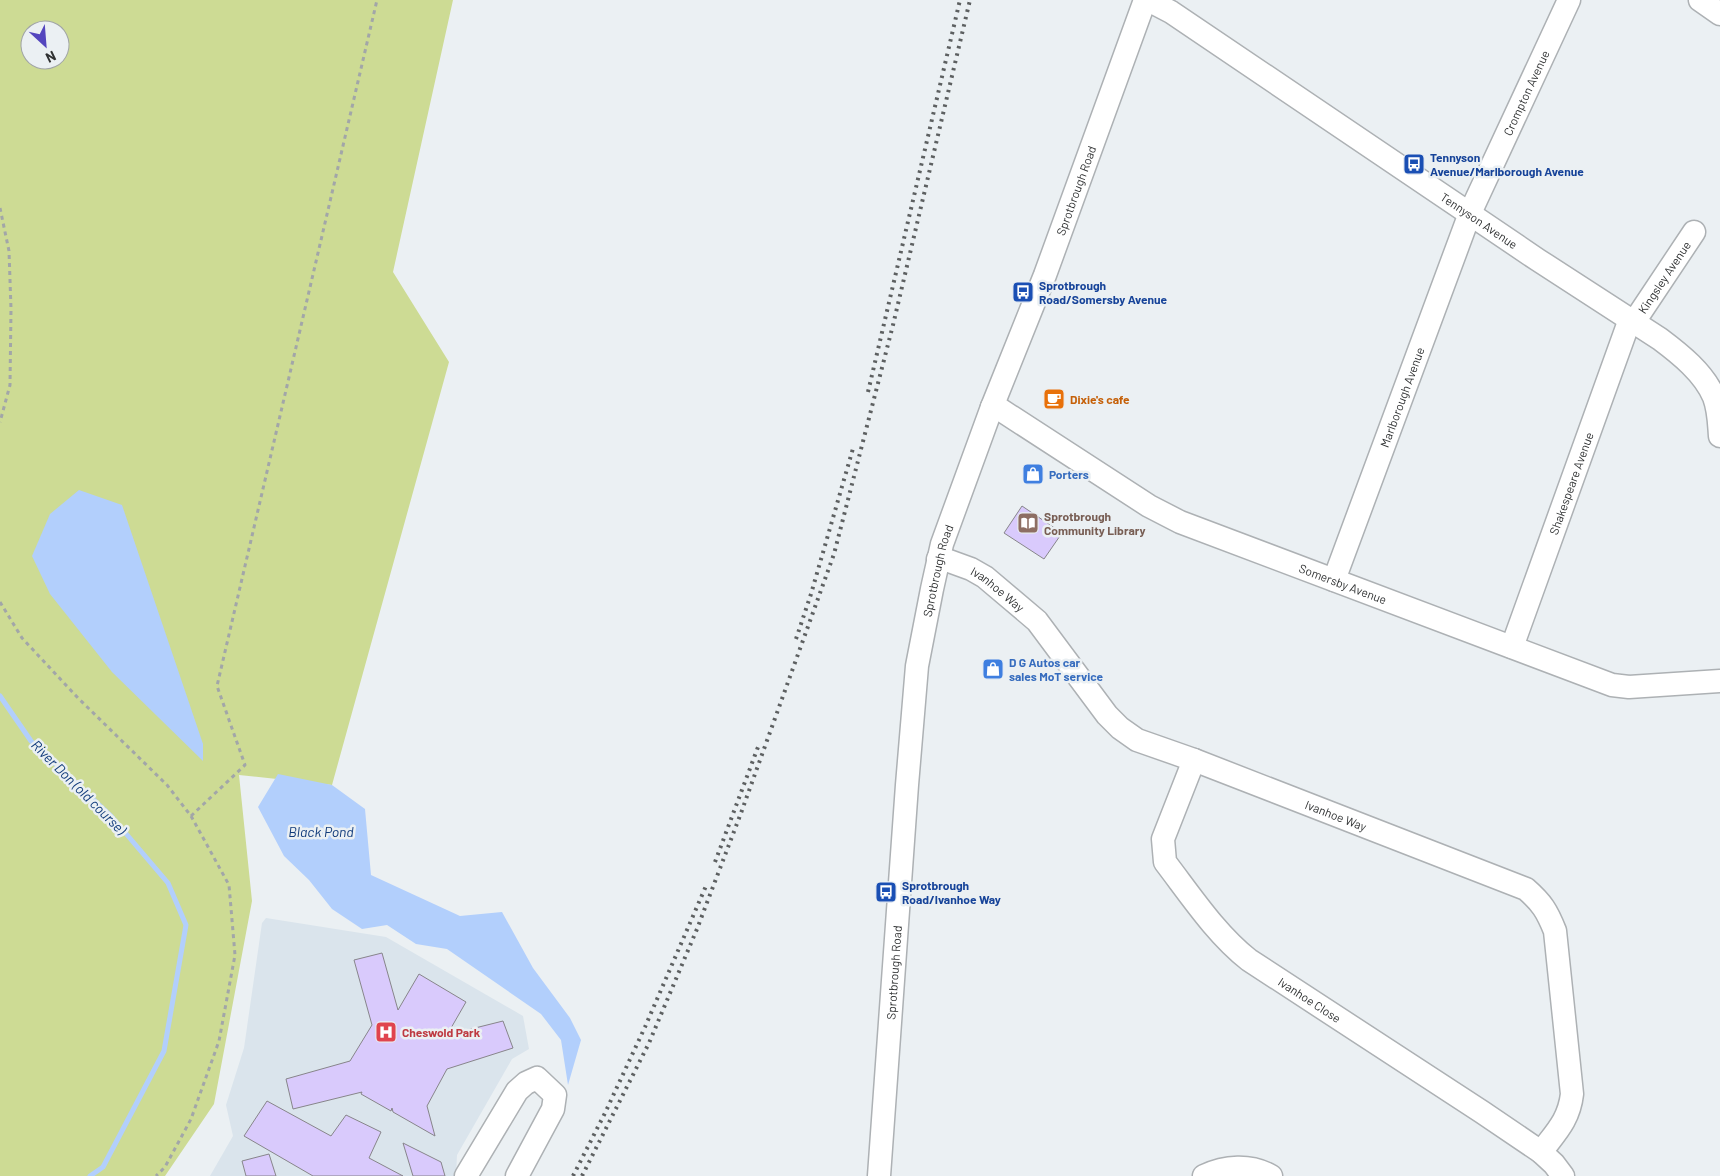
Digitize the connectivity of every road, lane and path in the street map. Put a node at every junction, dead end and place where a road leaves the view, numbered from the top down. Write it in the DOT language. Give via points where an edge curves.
graph roads {
  1 [pos="377,0"];
  2 [pos="1146,0"];
  3 [pos="1569,0"];
  4 [pos="1700,0"];
  5 [pos="1720,14"];
  6 [pos="0,208"];
  7 [pos="1470,214"];
  8 [pos="1694,232"];
  9 [pos="1632,321"];
  10 [pos="1717,395"];
  11 [pos="992,407"];
  12 [pos="0,422"];
  13 [pos="1720,436"];
  14 [pos="938,559"];
  15 [pos="1334,580"];
  16 [pos="0,602"];
  17 [pos="1512,647"];
  18 [pos="1720,681"];
  19 [pos="1194,760"];
  20 [pos="192,816"];
  21 [pos="1541,1152"];
  22 [pos="156,1176"];
  23 [pos="466,1176"];
  24 [pos="517,1176"];
  25 [pos="880,1176"];
  26 [pos="1204,1176"];
  27 [pos="1271,1176"];
  28 [pos="1563,1176"];
  1 -- 20 [label="path" via="217,686 245,765"];
  2 -- 7 [label="street, Tennyson Avenue" via="1171,12"];
  2 -- 11 [label="street, Sprotbrough Road" via="1045,275"];
  3 -- 7 [label="street, Crompton Avenue"];
  4 -- 5 [label="street"];
  6 -- 12 [label="path" via="9,251 11,309 10,385"];
  7 -- 9 [label="street, Tennyson Avenue"];
  7 -- 15 [label="street, Marlborough Avenue"];
  8 -- 9 [label="street, Kingsley Avenue"];
  9 -- 10 [label="street, Tennyson Avenue" via="1678,352"];
  9 -- 17 [label="street, Shakespeare Avenue"];
  10 -- 13 [label="street, Tennyson Avenue"];
  11 -- 14 [label="street, Sprotbrough Road"];
  11 -- 15 [label="street, Somersby Avenue" via="1149,506 1180,522"];
  14 -- 19 [label="street, Ivanhoe Way" via="985,577 1037,621 1120,728 1137,740"];
  14 -- 25 [label="street, Sprotbrough Road" via="917,666"];
  15 -- 17 [label="street, Somersby Avenue"];
  16 -- 20 [label="path" via="22,638 167,785"];
  17 -- 18 [label="street, Somersby Avenue" via="1612,685 1629,687"];
  19 -- 21 [label="street, Ivanhoe Close" via="1163,839 1163,850 1165,862 1222,935 1249,960"];
  19 -- 21 [label="street, Ivanhoe Way" via="1526,889 1539,901 1555,931 1572,1094 1567,1118"];
  20 -- 22 [label="path" via="229,885 235,955 219,1041 191,1119"];
  21 -- 28 [label="street, Ivanhoe Close"];
  23 -- 24 [label="street" via="517,1091 537,1078 555,1095 553,1109"];
  26 -- 27 [label="street" via="1234,1167 1253,1169"];
}
